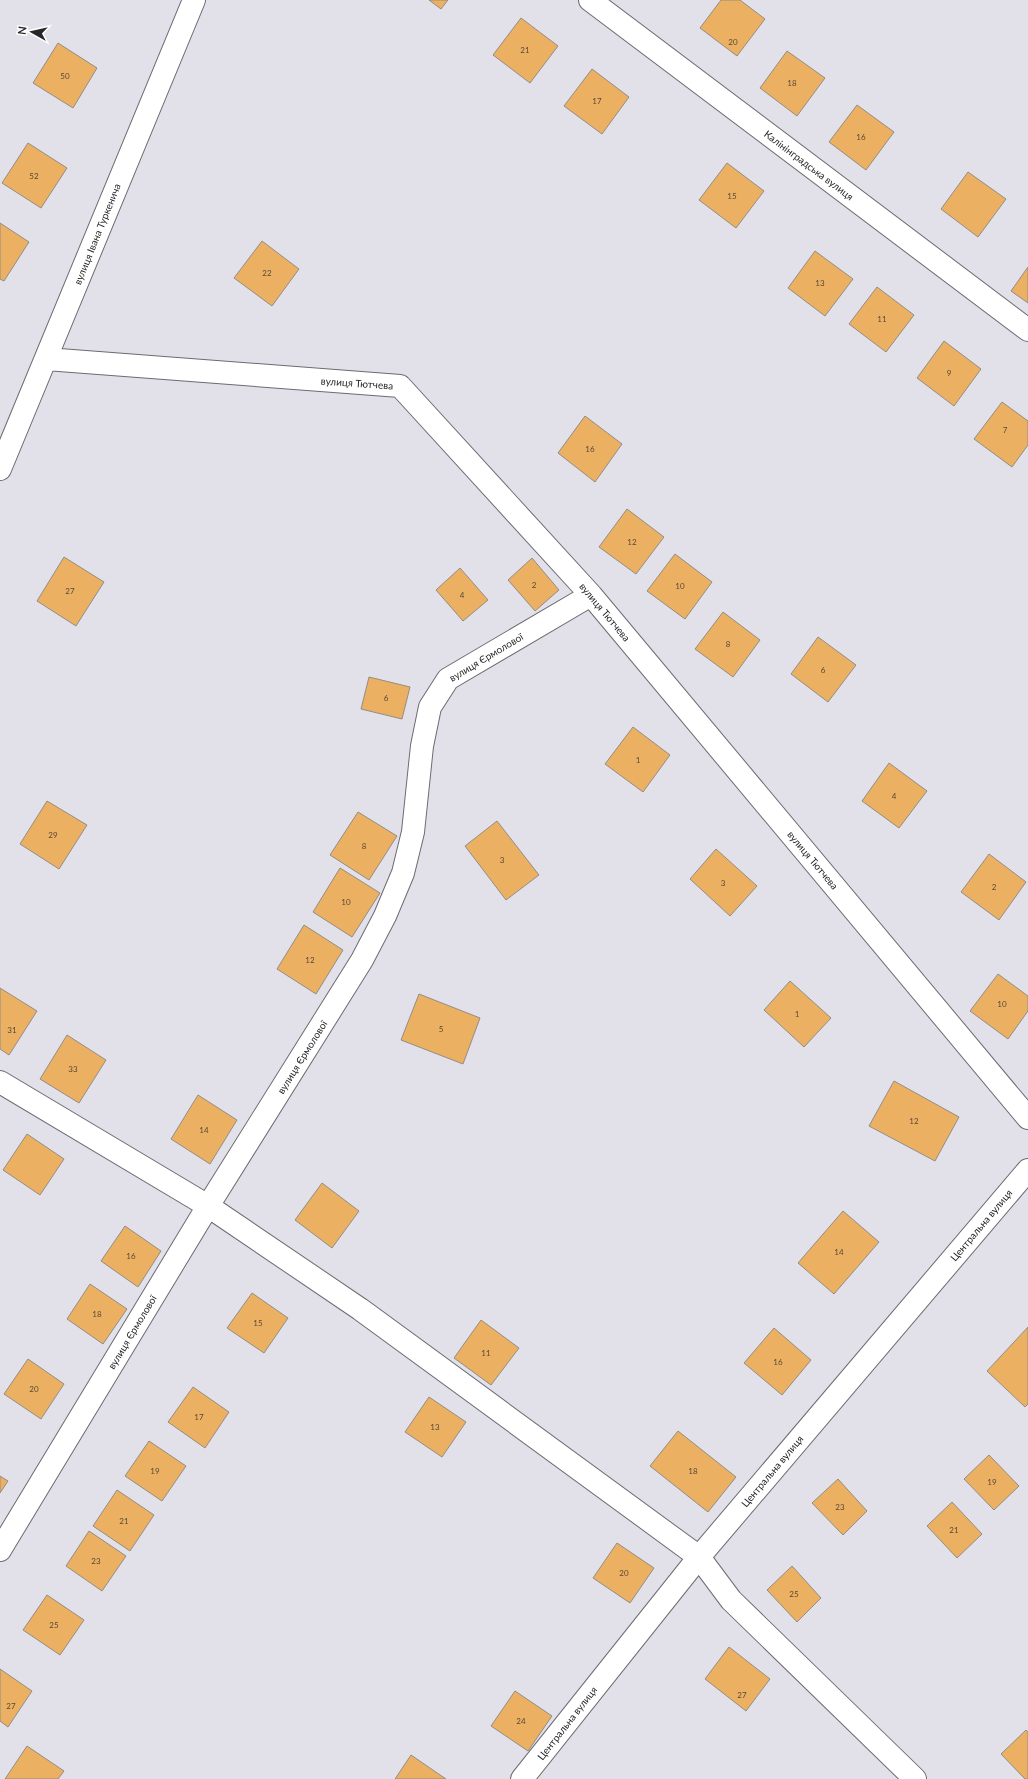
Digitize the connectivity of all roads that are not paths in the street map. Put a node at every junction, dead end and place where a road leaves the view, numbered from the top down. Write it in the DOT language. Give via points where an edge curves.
graph roads {
  1 [pos="194,0"];
  2 [pos="590,0"];
  3 [pos="1028,330"];
  4 [pos="46,359"];
  5 [pos="0,469"];
  6 [pos="591,595"];
  7 [pos="0,1082"];
  8 [pos="1028,1118"];
  9 [pos="1028,1170"];
  10 [pos="208,1206"];
  11 [pos="0,1550"];
  12 [pos="699,1557"];
  13 [pos="522,1779"];
  14 [pos="915,1779"];
  1 -- 4 [label="street, вулиця Івана Туркенича"];
  2 -- 3 [label="street, Калінінградська вулиця"];
  4 -- 5 [label="street, вулиця Івана Туркенича"];
  4 -- 6 [label="street, вулиця Тютчева" via="400,386"];
  6 -- 8 [label="street, вулиця Тютчева"];
  6 -- 10 [label="street, вулиця Єрмолової" via="448,679 430,707 422,746 413,832 403,873 385,916 362,960"];
  7 -- 10 [label="street"];
  9 -- 12 [label="street, Центральна вулиця"];
  10 -- 11 [label="street, вулиця Єрмолової"];
  10 -- 12 [label="street" via="366,1313"];
  12 -- 13 [label="street, Центральна вулиця"];
  12 -- 14 [label="street" via="731,1600"];
}
